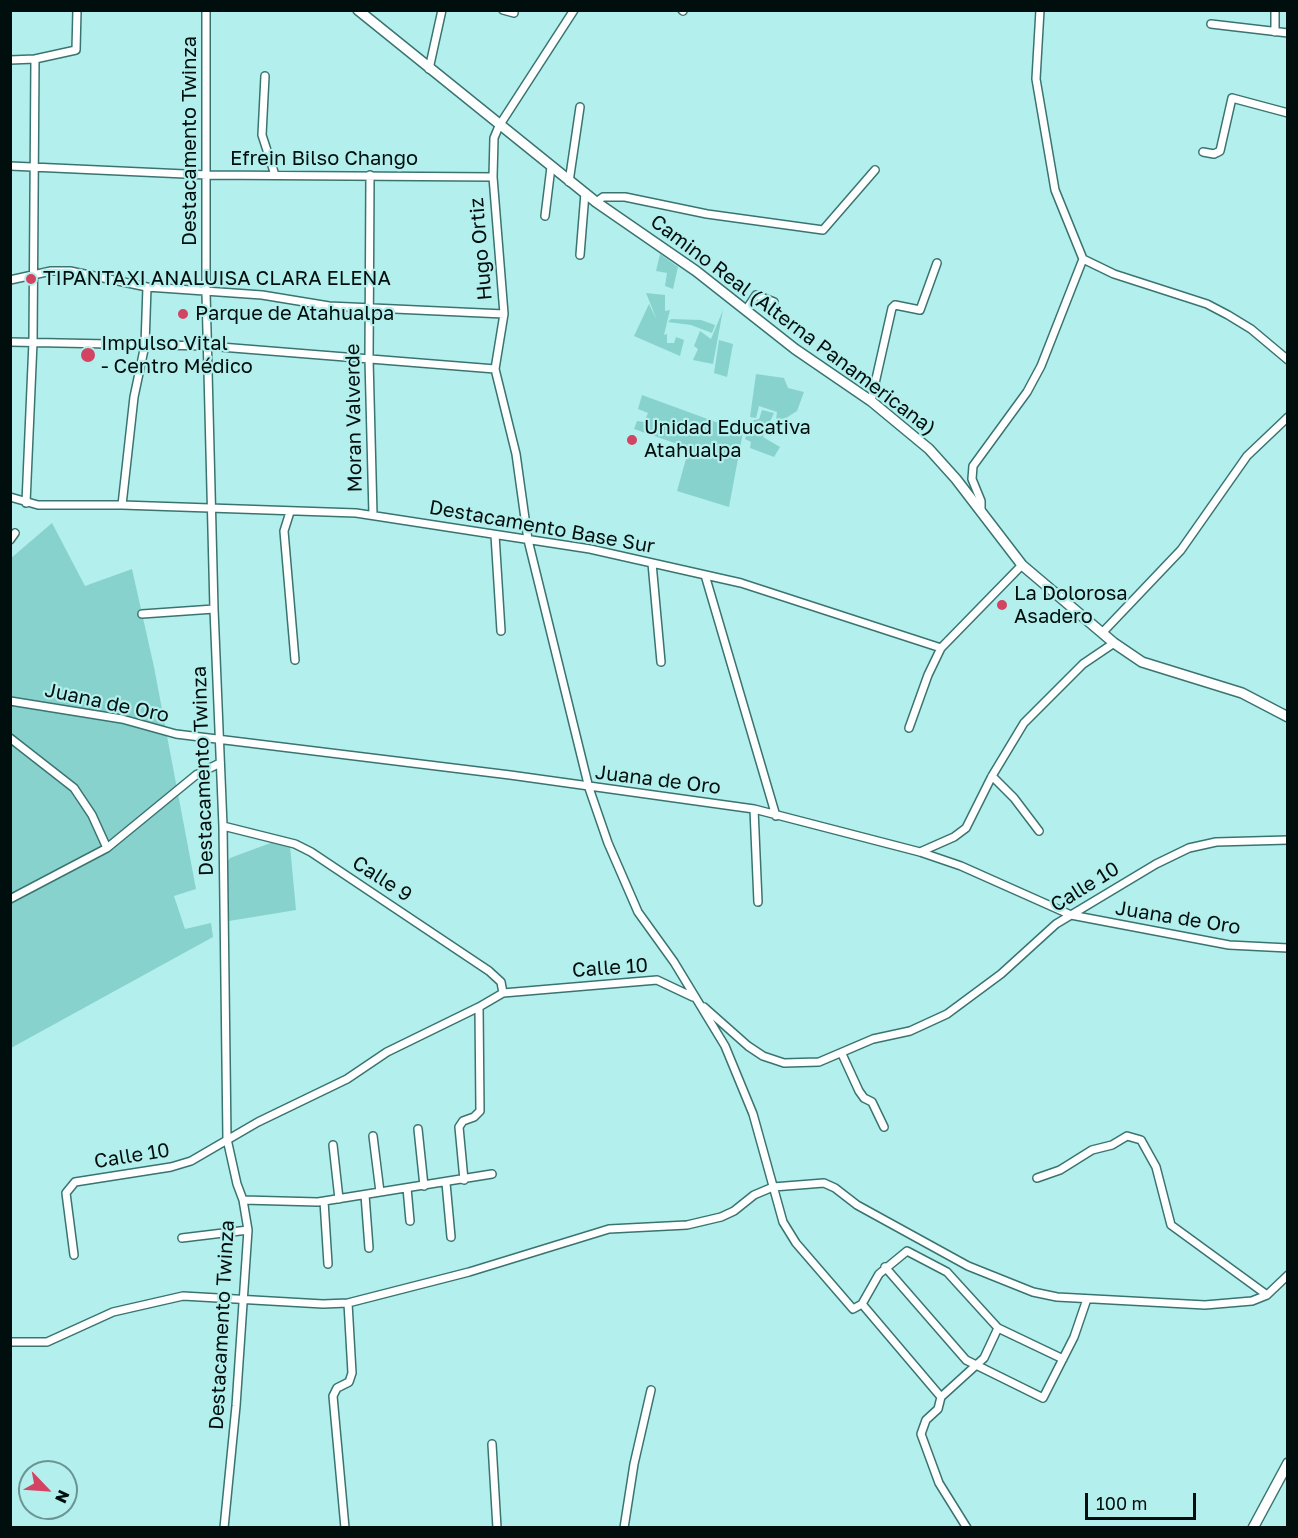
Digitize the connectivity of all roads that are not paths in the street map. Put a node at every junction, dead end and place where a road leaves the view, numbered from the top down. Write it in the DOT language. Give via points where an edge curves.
graph roads {
  1 [pos="77,10"];
  2 [pos="206,10"];
  3 [pos="358,10"];
  4 [pos="442,10"];
  5 [pos="503,10"];
  6 [pos="574,10"];
  7 [pos="1040,10"];
  8 [pos="1275,10"];
  9 [pos="514,13"];
  10 [pos="1210,24"];
  11 [pos="1275,32"];
  12 [pos="1287,33"];
  13 [pos="35,59"];
  14 [pos="10,60"];
  15 [pos="429,69"];
  16 [pos="265,76"];
  17 [pos="580,107"];
  18 [pos="1287,113"];
  19 [pos="499,126"];
  20 [pos="1203,152"];
  21 [pos="33,165"];
  22 [pos="10,166"];
  23 [pos="551,167"];
  24 [pos="875,170"];
  25 [pos="207,175"];
  26 [pos="274,175"];
  27 [pos="370,175"];
  28 [pos="493,177"];
  29 [pos="569,182"];
  30 [pos="585,193"];
  31 [pos="596,202"];
  32 [pos="544,216"];
  33 [pos="580,255"];
  34 [pos="1083,259"];
  35 [pos="937,263"];
  36 [pos="35,273"];
  37 [pos="10,280"];
  38 [pos="147,287"];
  39 [pos="206,292"];
  40 [pos="774,302"];
  41 [pos="369,306"];
  42 [pos="746,310"];
  43 [pos="504,314"];
  44 [pos="10,342"];
  45 [pos="33,342"];
  46 [pos="145,345"];
  47 [pos="208,346"];
  48 [pos="369,359"];
  49 [pos="1287,360"];
  50 [pos="495,369"];
  51 [pos="871,401"];
  52 [pos="1287,417"];
  53 [pos="10,497"];
  54 [pos="26,503"];
  55 [pos="122,505"];
  56 [pos="212,510"];
  57 [pos="290,512"];
  58 [pos="981,512"];
  59 [pos="373,515"];
  60 [pos="15,533"];
  61 [pos="495,535"];
  62 [pos="10,540"];
  63 [pos="528,540"];
  64 [pos="652,563"];
  65 [pos="1022,565"];
  66 [pos="705,574"];
  67 [pos="214,609"];
  68 [pos="142,614"];
  69 [pos="501,631"];
  70 [pos="1102,633"];
  71 [pos="1114,644"];
  72 [pos="941,648"];
  73 [pos="295,660"];
  74 [pos="661,662"];
  75 [pos="10,701"];
  76 [pos="1287,717"];
  77 [pos="909,728"];
  78 [pos="219,737"];
  79 [pos="10,738"];
  80 [pos="220,763"];
  81 [pos="992,776"];
  82 [pos="589,788"];
  83 [pos="754,809"];
  84 [pos="776,816"];
  85 [pos="223,826"];
  86 [pos="1039,831"];
  87 [pos="1287,840"];
  88 [pos="107,848"];
  89 [pos="920,852"];
  90 [pos="10,899"];
  91 [pos="758,902"];
  92 [pos="1071,915"];
  93 [pos="1287,948"];
  94 [pos="503,993"];
  95 [pos="695,998"];
  96 [pos="479,1007"];
  97 [pos="842,1054"];
  98 [pos="884,1127"];
  99 [pos="417,1129"];
  100 [pos="373,1136"];
  101 [pos="227,1139"];
  102 [pos="333,1145"];
  103 [pos="492,1174"];
  104 [pos="1037,1178"];
  105 [pos="464,1180"];
  106 [pos="446,1183"];
  107 [pos="424,1186"];
  108 [pos="773,1187"];
  109 [pos="407,1188"];
  110 [pos="380,1192"];
  111 [pos="365,1195"];
  112 [pos="339,1199"];
  113 [pos="243,1200"];
  114 [pos="324,1201"];
  115 [pos="410,1221"];
  116 [pos="248,1230"];
  117 [pos="451,1237"];
  118 [pos="182,1238"];
  119 [pos="369,1248"];
  120 [pos="74,1255"];
  121 [pos="328,1264"];
  122 [pos="885,1267"];
  123 [pos="1287,1275"];
  124 [pos="1267,1295"];
  125 [pos="1087,1299"];
  126 [pos="244,1300"];
  127 [pos="348,1303"];
  128 [pos="861,1304"];
  129 [pos="998,1328"];
  130 [pos="10,1342"];
  131 [pos="1063,1359"];
  132 [pos="977,1365"];
  133 [pos="651,1390"];
  134 [pos="941,1397"];
  135 [pos="492,1444"];
  136 [pos="1287,1463"];
  137 [pos="224,1527"];
  138 [pos="345,1527"];
  139 [pos="497,1527"];
  140 [pos="624,1527"];
  141 [pos="967,1527"];
  142 [pos="1253,1527"];
  1 -- 13 [label="street" via="76,50"];
  2 -- 25 [label="street, Destacamento Twinza"];
  3 -- 15 [label="street"];
  4 -- 15 [label="street"];
  5 -- 9 [label="street"];
  6 -- 19 [label="street, Hugo Ortiz"];
  7 -- 34 [label="street" via="1036,79 1054,190"];
  8 -- 11 [label="street"];
  10 -- 11 [label="street"];
  11 -- 12 [label="street"];
  13 -- 14 [label="street"];
  13 -- 21 [label="street"];
  15 -- 19 [label="street"];
  16 -- 26 [label="street" via="262,135"];
  17 -- 29 [label="street"];
  18 -- 20 [label="street" via="1232,98 1220,151"];
  19 -- 23 [label="street, Camino Real (Alterna Panamericana)"];
  19 -- 28 [label="street, Hugo Ortiz" via="493,144"];
  21 -- 22 [label="street, Efrein Bilso Chango"];
  21 -- 25 [label="street, Efrein Bilso Chango"];
  21 -- 36 [label="street"];
  23 -- 29 [label="street, Camino Real (Alterna Panamericana)"];
  23 -- 32 [label="street"];
  24 -- 31 [label="street" via="823,230 715,216 625,197 603,197"];
  25 -- 26 [label="street, Efrein Bilso Chango"];
  25 -- 39 [label="street, Destacamento Twinza"];
  26 -- 27 [label="street, Efrein Bilso Chango"];
  27 -- 28 [label="street, Efrein Bilso Chango"];
  27 -- 41 [label="street, Moran Valverde"];
  28 -- 43 [label="street, Hugo Ortiz"];
  29 -- 30 [label="street, Camino Real (Alterna Panamericana)"];
  30 -- 31 [label="street, Camino Real (Alterna Panamericana)"];
  30 -- 33 [label="street"];
  31 -- 42 [label="street, Camino Real (Alterna Panamericana)"];
  34 -- 49 [label="street" via="1114,274 1207,304 1251,329"];
  34 -- 58 [label="street" via="1041,366 1027,392 973,466 972,479"];
  35 -- 51 [label="street" via="920,310 895,305 892,308"];
  36 -- 37 [label="street"];
  36 -- 38 [label="street" via="70,272"];
  36 -- 45 [label="street"];
  38 -- 39 [label="street"];
  38 -- 46 [label="street"];
  39 -- 41 [label="street" via="262,295 329,306"];
  39 -- 47 [label="street, Destacamento Twinza"];
  40 -- 42 [label="street" via="756,295"];
  41 -- 43 [label="street"];
  41 -- 48 [label="street, Moran Valverde"];
  42 -- 51 [label="street, Camino Real (Alterna Panamericana)"];
  43 -- 50 [label="street, Hugo Ortiz"];
  44 -- 45 [label="street"];
  45 -- 46 [label="street"];
  45 -- 54 [label="street"];
  46 -- 47 [label="street"];
  46 -- 55 [label="street" via="134,397"];
  47 -- 48 [label="street"];
  47 -- 56 [label="street, Destacamento Twinza"];
  48 -- 50 [label="street"];
  48 -- 59 [label="street, Moran Valverde"];
  50 -- 63 [label="street" via="516,454"];
  51 -- 58 [label="street, Camino Real (Alterna Panamericana)" via="939,457"];
  52 -- 70 [label="street" via="1247,456 1186,544"];
  53 -- 54 [label="street, Destacamento Base Sur"];
  54 -- 55 [label="street, Destacamento Base Sur"];
  55 -- 56 [label="street, Destacamento Base Sur"];
  56 -- 57 [label="street, Destacamento Base Sur"];
  56 -- 67 [label="street, Destacamento Twinza"];
  57 -- 59 [label="street, Destacamento Base Sur"];
  57 -- 73 [label="street" via="284,531"];
  58 -- 65 [label="street, Camino Real (Alterna Panamericana)"];
  59 -- 61 [label="street, Destacamento Base Sur"];
  60 -- 62 [label="street"];
  61 -- 63 [label="street, Destacamento Base Sur"];
  61 -- 69 [label="street"];
  63 -- 64 [label="street, Destacamento Base Sur"];
  63 -- 82 [label="street"];
  64 -- 66 [label="street, Destacamento Base Sur"];
  64 -- 74 [label="street"];
  65 -- 70 [label="street, Camino Real (Alterna Panamericana)"];
  65 -- 72 [label="street"];
  66 -- 72 [label="street, Destacamento Base Sur"];
  66 -- 84 [label="street"];
  67 -- 68 [label="street"];
  67 -- 78 [label="street, Destacamento Twinza"];
  70 -- 71 [label="street, Camino Real (Alterna Panamericana)"];
  71 -- 76 [label="street, Camino Real (Alterna Panamericana)" via="1142,662 1242,693"];
  71 -- 81 [label="street" via="1083,664 1024,723"];
  72 -- 77 [label="street"];
  75 -- 78 [label="street, Juana de Oro" via="122,719 176,734"];
  78 -- 80 [label="street, Destacamento Twinza"];
  78 -- 82 [label="street, Juana de Oro"];
  79 -- 88 [label="street" via="74,788"];
  80 -- 85 [label="street, Destacamento Twinza"];
  80 -- 88 [label="street" via="196,775"];
  81 -- 86 [label="street"];
  81 -- 89 [label="street" via="966,828"];
  82 -- 83 [label="street, Juana de Oro"];
  82 -- 95 [label="street" via="638,912"];
  83 -- 84 [label="street, Juana de Oro"];
  83 -- 91 [label="street"];
  84 -- 89 [label="street, Juana de Oro"];
  85 -- 94 [label="street, Calle 9" via="295,844 311,852 489,971 501,982"];
  85 -- 101 [label="street, Destacamento Twinza"];
  87 -- 92 [label="street, Calle 10" via="1234,840 1189,848 1123,882"];
  88 -- 90 [label="street"];
  89 -- 92 [label="street, Juana de Oro"];
  92 -- 93 [label="street, Juana de Oro" via="1229,945"];
  92 -- 97 [label="street, Calle 10" via="947,1014"];
  94 -- 95 [label="street, Calle 10" via="657,980"];
  94 -- 96 [label="street, Calle 10"];
  95 -- 97 [label="street, Calle 10" via="748,1046 773,1060 801,1064"];
  95 -- 108 [label="street" via="725,1046 745,1094"];
  96 -- 101 [label="street, Calle 10"];
  96 -- 105 [label="street" via="480,1111 459,1127"];
  97 -- 98 [label="street" via="859,1091 872,1102"];
  99 -- 107 [label="street"];
  100 -- 110 [label="street"];
  101 -- 113 [label="street, Destacamento Twinza"];
  101 -- 120 [label="street, Calle 10" via="181,1165 75,1182 66,1193"];
  102 -- 112 [label="street"];
  103 -- 105 [label="street"];
  104 -- 124 [label="street" via="1127,1136 1141,1140 1156,1167 1171,1225"];
  105 -- 106 [label="street"];
  106 -- 107 [label="street"];
  106 -- 117 [label="street"];
  107 -- 109 [label="street"];
  108 -- 125 [label="street" via="830,1185 857,1205 998,1280 1033,1292"];
  108 -- 127 [label="street" via="721,1218 687,1225 609,1229 470,1272"];
  108 -- 128 [label="street" via="783,1222 796,1243 853,1309"];
  109 -- 110 [label="street"];
  109 -- 115 [label="street"];
  110 -- 111 [label="street"];
  111 -- 112 [label="street"];
  111 -- 119 [label="street"];
  112 -- 114 [label="street"];
  113 -- 114 [label="street"];
  113 -- 116 [label="street, Destacamento Twinza"];
  114 -- 121 [label="street"];
  116 -- 118 [label="street"];
  116 -- 126 [label="street, Destacamento Twinza"];
  122 -- 128 [label="street"];
  122 -- 129 [label="street" via="907,1251 942,1268"];
  122 -- 132 [label="street" via="966,1360"];
  123 -- 124 [label="street"];
  124 -- 125 [label="street" via="1251,1301 1205,1305"];
  125 -- 131 [label="street"];
  126 -- 127 [label="street"];
  126 -- 130 [label="street" via="183,1296 165,1299 113,1312 58,1339"];
  126 -- 137 [label="street, Destacamento Twinza"];
  127 -- 138 [label="street" via="352,1378 333,1396"];
  128 -- 134 [label="street"];
  129 -- 131 [label="street"];
  129 -- 132 [label="street"];
  131 -- 132 [label="street" via="1042,1398"];
  132 -- 134 [label="street"];
  133 -- 140 [label="street"];
  134 -- 141 [label="street" via="921,1434 939,1483"];
  135 -- 139 [label="street"];
  136 -- 142 [label="street"];
}
